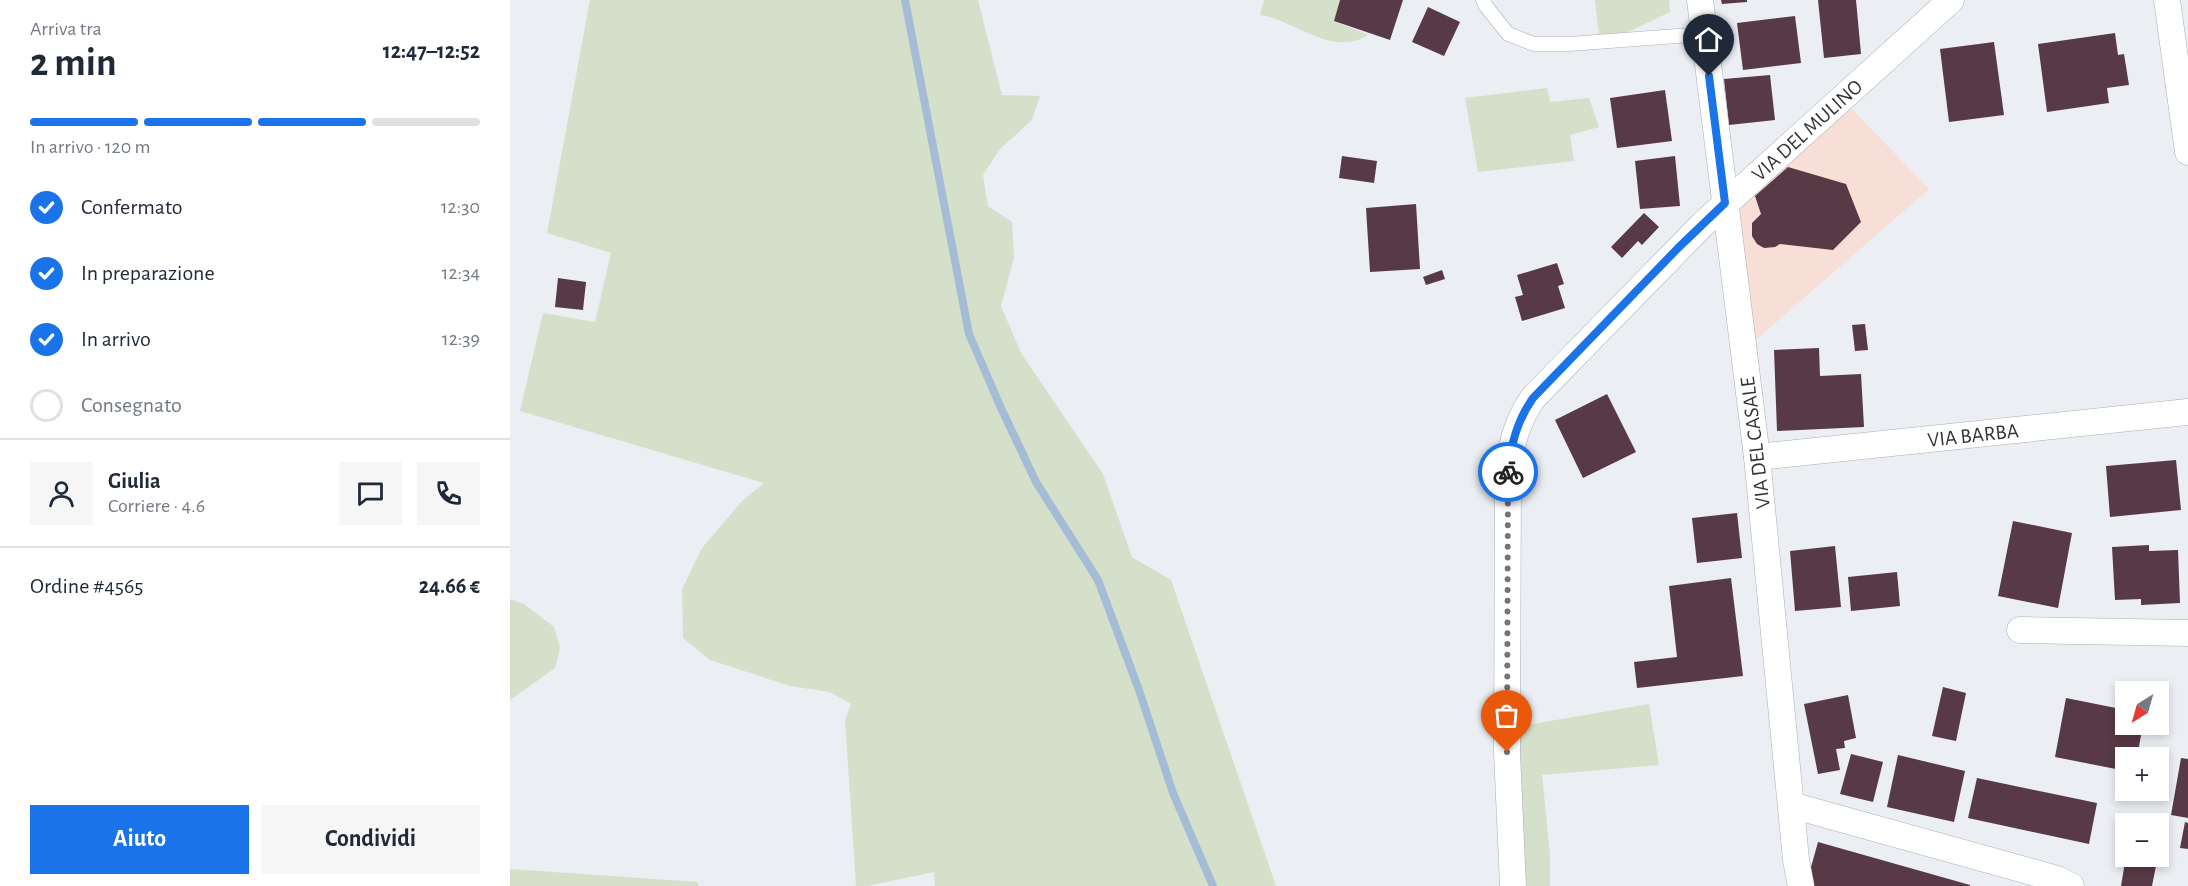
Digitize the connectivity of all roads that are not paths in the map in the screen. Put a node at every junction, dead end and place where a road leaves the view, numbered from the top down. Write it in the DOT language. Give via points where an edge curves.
graph roads {
  1 [pos="1483,0"];
  2 [pos="1700,0"];
  3 [pos="1951,0"];
  4 [pos="2167,0"];
  5 [pos="1704,34"];
  6 [pos="2188,152"];
  7 [pos="1725,203"];
  8 [pos="2188,412"];
  9 [pos="1757,457"];
  10 [pos="2020,630"];
  11 [pos="2188,633"];
  12 [pos="1791,805"];
  13 [pos="1513,886"];
  14 [pos="1801,886"];
  15 [pos="2071,886"];
  1 -- 5 [label="lane" via="1508,34 1534,44"];
  2 -- 5 [label="street, VIA DEL CASALE"];
  3 -- 7 [label="street, VIA DEL MULINO"];
  4 -- 6 [label="street"];
  5 -- 7 [label="street, VIA DEL CASALE"];
  7 -- 9 [label="street, VIA DEL CASALE"];
  7 -- 13 [label="street, VIA DEL MULINO" via="1533,398 1515,433 1508,472 1507,752"];
  8 -- 9 [label="street, VIA BARBA"];
  9 -- 12 [label="street, VIA DEL CASALE"];
  10 -- 11 [label="street"];
  12 -- 14 [label="street, VIA DEL CASALE"];
  12 -- 15 [label="street"];
}
